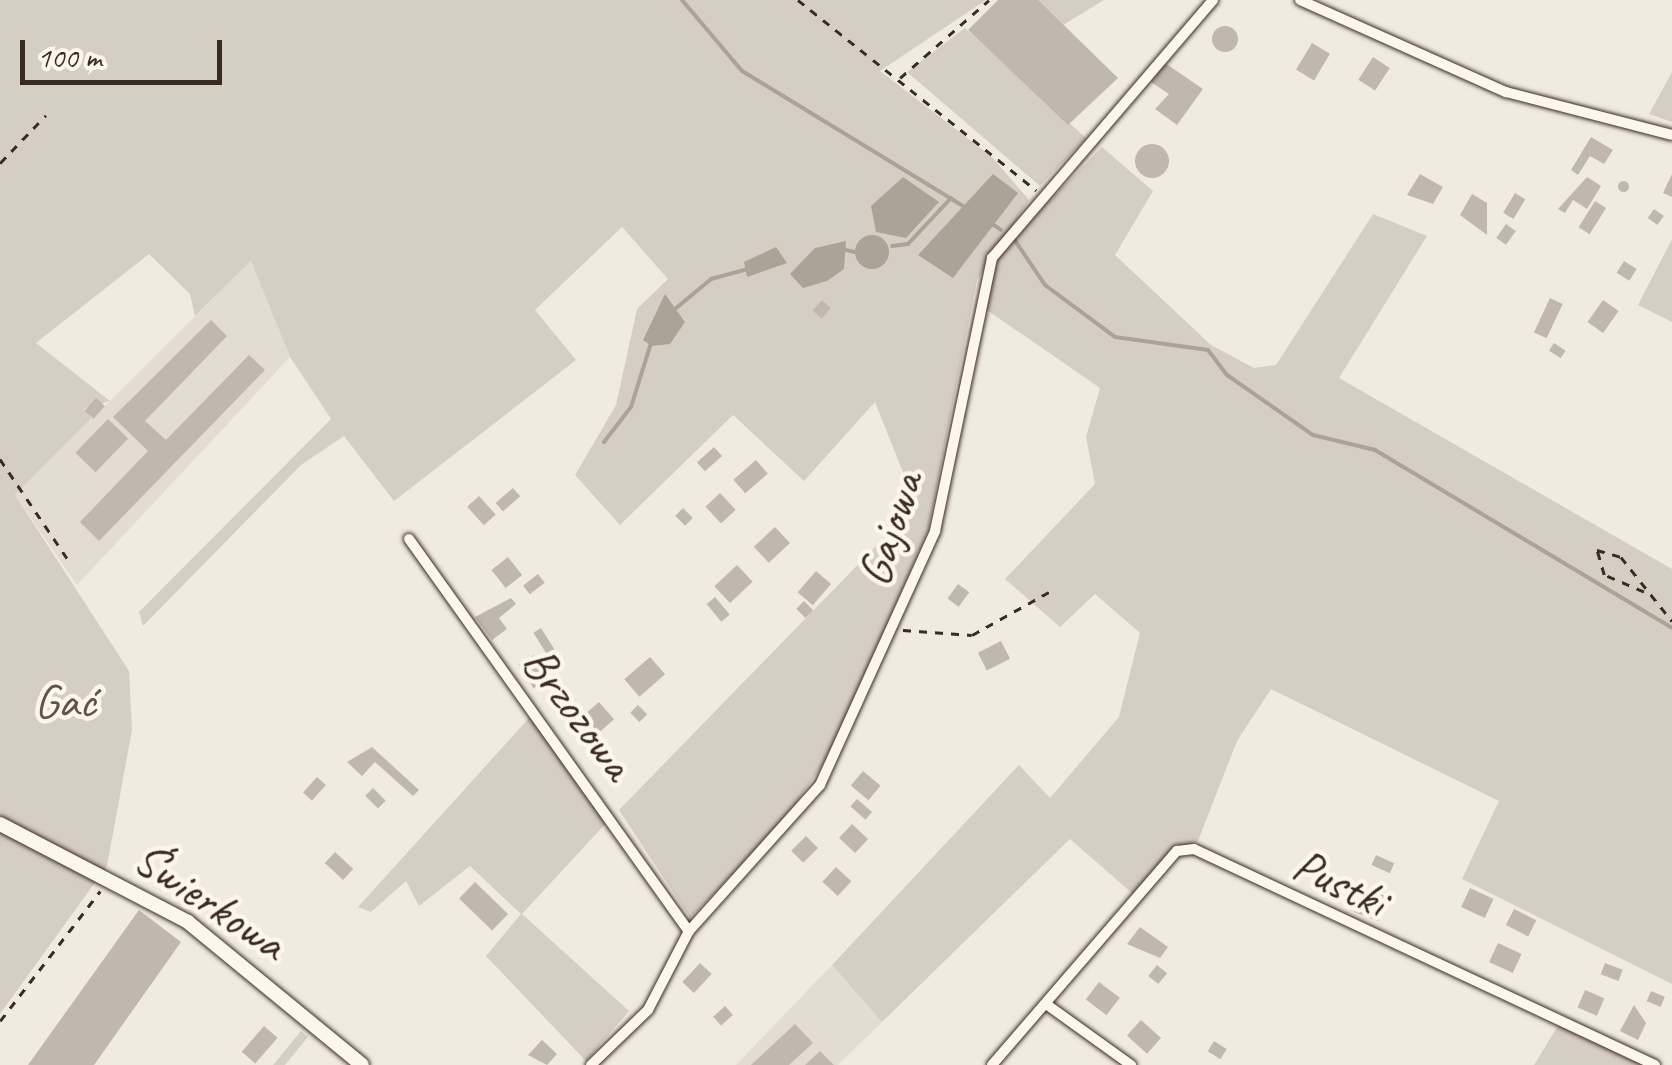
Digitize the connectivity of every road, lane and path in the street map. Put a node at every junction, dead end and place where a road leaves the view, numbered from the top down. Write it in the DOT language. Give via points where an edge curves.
graph roads {
  1 [pos="798,0"];
  2 [pos="988,0"];
  3 [pos="1213,0"];
  4 [pos="1300,0"];
  5 [pos="899,79"];
  6 [pos="46,115"];
  7 [pos="1672,135"];
  8 [pos="0,163"];
  9 [pos="1041,194"];
  10 [pos="0,460"];
  11 [pos="409,539"];
  12 [pos="68,558"];
  13 [pos="1049,592"];
  14 [pos="1644,592"];
  15 [pos="1672,622"];
  16 [pos="891,634"];
  17 [pos="0,824"];
  18 [pos="110,877"];
  19 [pos="689,931"];
  20 [pos="1046,1004"];
  21 [pos="0,1020"];
  22 [pos="362,1065"];
  23 [pos="591,1065"];
  24 [pos="992,1065"];
  25 [pos="1132,1065"];
  26 [pos="1655,1065"];
  1 -- 5 [label="path"];
  2 -- 5 [label="path"];
  3 -- 9 [label="street, Gajowa"];
  4 -- 7 [label="street" via="1506,92"];
  5 -- 9 [label="path"];
  6 -- 8 [label="path"];
  9 -- 16 [label="street, Gajowa" via="982,279 935,531"];
  10 -- 12 [label="path"];
  11 -- 19 [label="street, Brzozowa"];
  13 -- 16 [label="path" via="990,630"];
  14 -- 14 [label="path" via="1621,557 1597,550 1604,575"];
  14 -- 15 [label="path"];
  16 -- 19 [label="street, Gajowa" via="820,785"];
  17 -- 18 [label="street, Świerkowa"];
  18 -- 21 [label="path"];
  18 -- 22 [label="street, Świerkowa" via="188,922"];
  19 -- 23 [label="street, Gajowa" via="648,1010"];
  20 -- 24 [label="street, Pustki"];
  20 -- 25 [label="street"];
  20 -- 26 [label="street, Pustki" via="1178,851 1194,849"];
}
